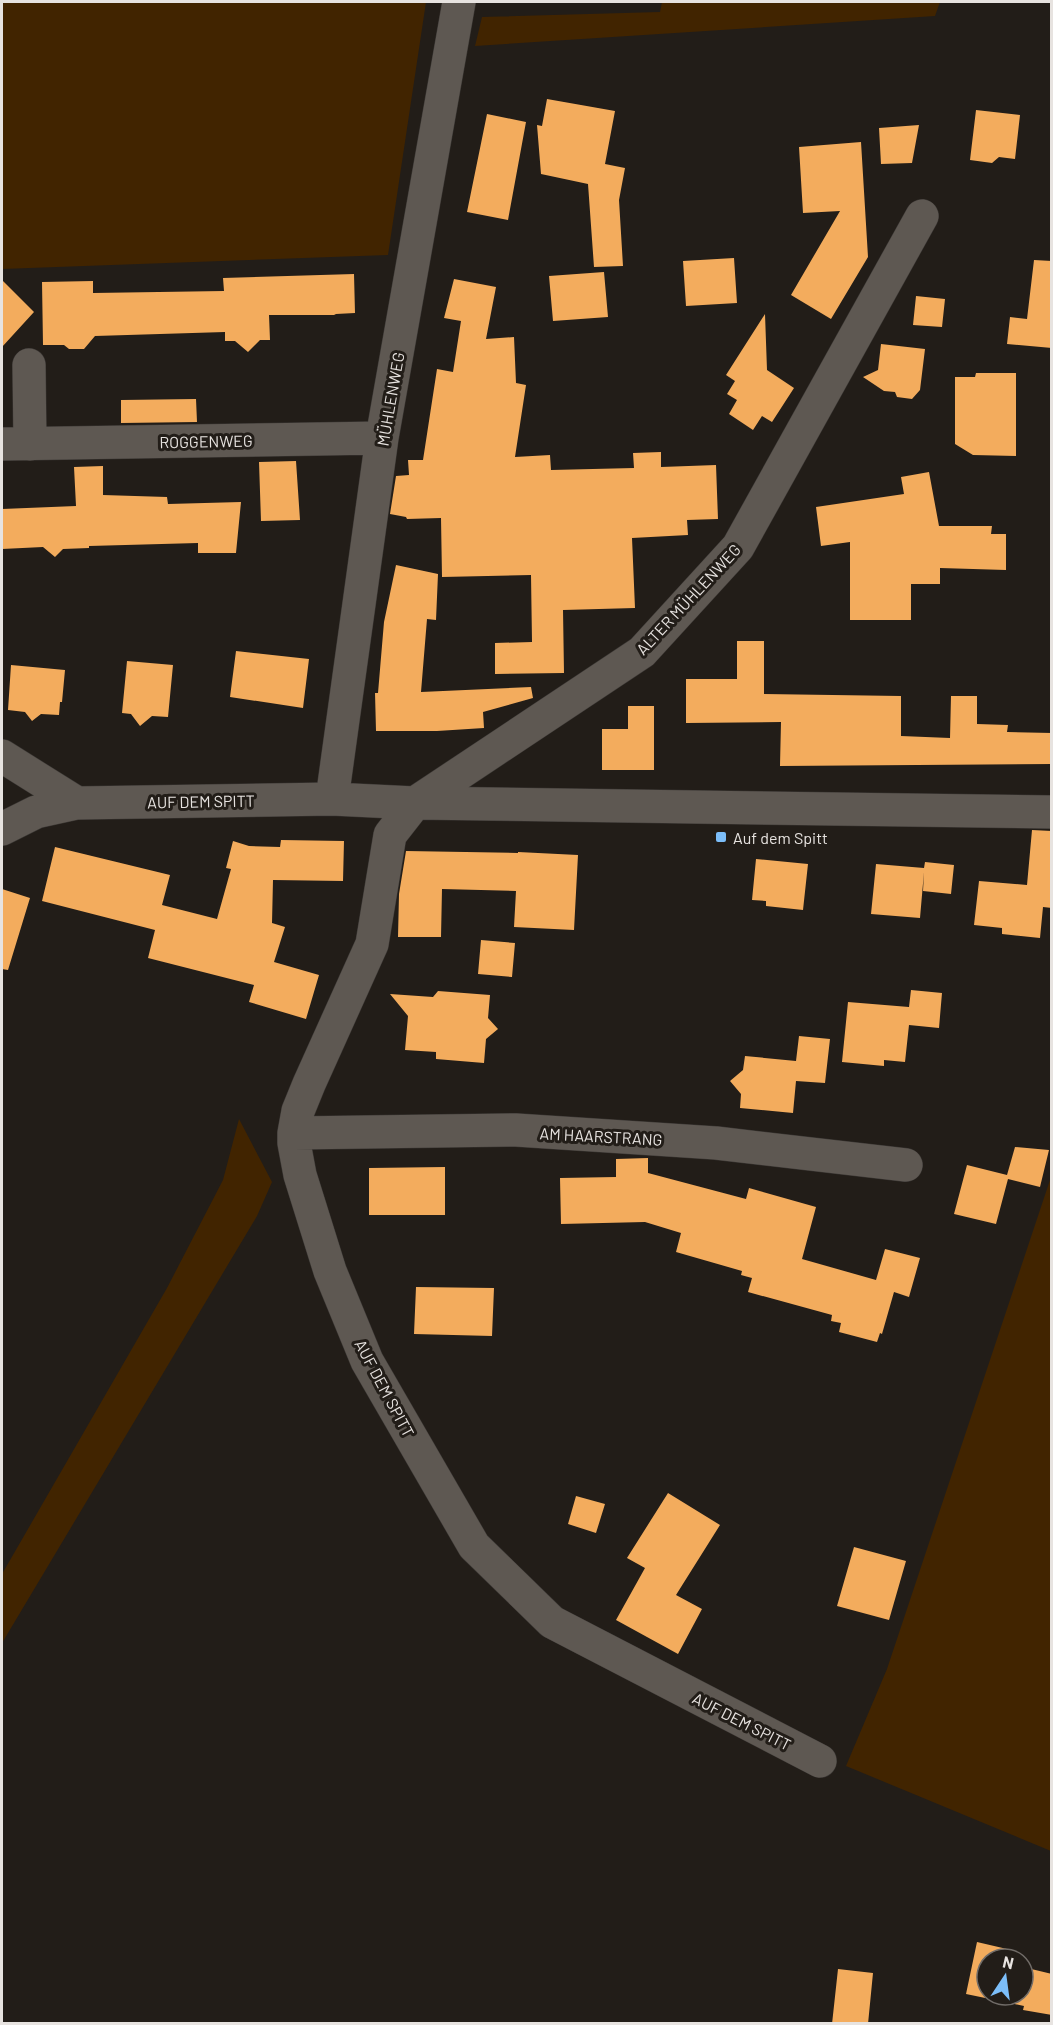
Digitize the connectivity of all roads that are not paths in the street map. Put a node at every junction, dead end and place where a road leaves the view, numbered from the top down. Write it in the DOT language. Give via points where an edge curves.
graph roads {
  1 [pos="459,2"];
  2 [pos="922,216"];
  3 [pos="29,364"];
  4 [pos="382,438"];
  5 [pos="16,444"];
  6 [pos="2,756"];
  7 [pos="332,799"];
  8 [pos="77,803"];
  9 [pos="415,803"];
  10 [pos="1052,812"];
  11 [pos="2,829"];
  12 [pos="294,1133"];
  13 [pos="906,1165"];
  14 [pos="820,1761"];
  1 -- 4 [label="street, MÜHLENWEG"];
  2 -- 9 [label="street, ALTER MÜHLENWEG" via="738,547 642,652"];
  3 -- 5 [label="street, ROGGENWEG"];
  4 -- 5 [label="street, ROGGENWEG"];
  4 -- 7 [label="street, MÜHLENWEG"];
  6 -- 8 [label="street"];
  7 -- 8 [label="street, AUF DEM SPITT"];
  7 -- 9 [label="street, AUF DEM SPITT"];
  8 -- 11 [label="street, AUF DEM SPITT" via="36,812"];
  9 -- 10 [label="street, AUF DEM SPITT"];
  9 -- 12 [label="street, AUF DEM SPITT" via="390,835 372,944 309,1084"];
  12 -- 13 [label="street, AM HAARSTRANG" via="516,1130 717,1143"];
  12 -- 14 [label="street, AUF DEM SPITT" via="300,1175 330,1271 367,1361 474,1546 552,1622"];
}
